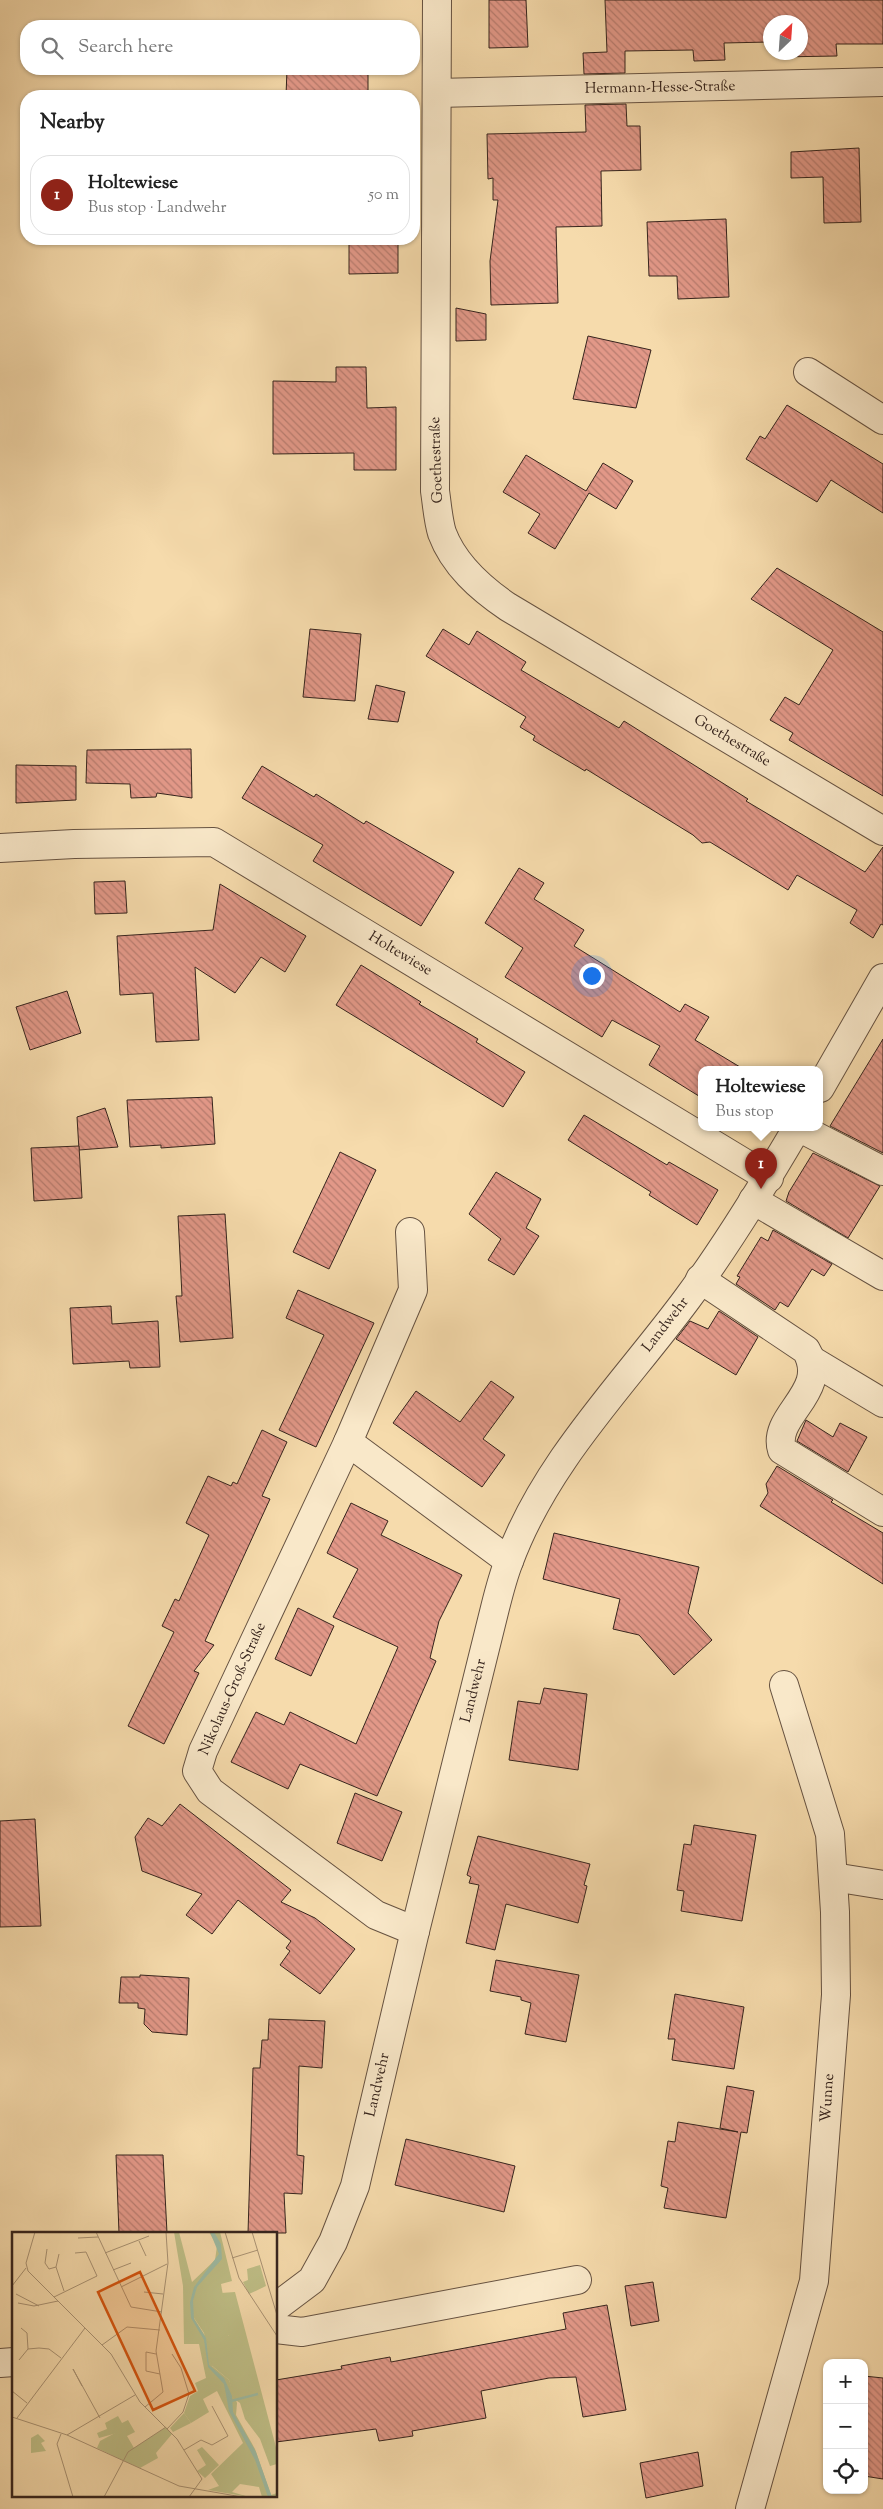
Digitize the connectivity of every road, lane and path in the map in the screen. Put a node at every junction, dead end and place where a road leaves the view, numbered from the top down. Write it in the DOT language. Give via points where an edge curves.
graph roads {
  1 [pos="437,0"];
  2 [pos="883,82"];
  3 [pos="437,93"];
  4 [pos="808,372"];
  5 [pos="883,420"];
  6 [pos="883,831"];
  7 [pos="0,848"];
  8 [pos="883,978"];
  9 [pos="823,1083"];
  10 [pos="796,1131"];
  11 [pos="804,1131"];
  12 [pos="883,1172"];
  13 [pos="768,1178"];
  14 [pos="754,1200"];
  15 [pos="410,1232"];
  16 [pos="883,1276"];
  17 [pos="700,1279"];
  18 [pos="813,1361"];
  19 [pos="883,1403"];
  20 [pos="348,1442"];
  21 [pos="883,1512"];
  22 [pos="509,1561"];
  23 [pos="784,1685"];
  24 [pos="833,1878"];
  25 [pos="883,1884"];
  26 [pos="415,1931"];
  27 [pos="577,2280"];
  28 [pos="278,2306"];
  29 [pos="278,2329"];
  30 [pos="750,2509"];
  1 -- 3 [label="street, Goethestraße"];
  2 -- 3 [label="street, Hermann-Hesse-Straße"];
  3 -- 6 [label="street, Goethestraße" via="435,491 442,533 458,562 481,588 508,607"];
  4 -- 5 [label="street"];
  7 -- 13 [label="street, Holtewiese" via="214,842"];
  8 -- 9 [label="street"];
  10 -- 13 [label="street, Landwehr"];
  11 -- 12 [label="street"];
  13 -- 14 [label="street, Landwehr"];
  14 -- 16 [label="street"];
  14 -- 17 [label="street, Landwehr"];
  15 -- 20 [label="street, Nikolaus-Groß-Straße" via="413,1290"];
  17 -- 18 [label="street" via="806,1350"];
  17 -- 22 [label="street, Landwehr" via="583,1430 538,1500"];
  18 -- 19 [label="street"];
  18 -- 21 [label="street" via="813,1377 781,1437 782,1450"];
  20 -- 22 [label="street"];
  20 -- 26 [label="street, Nikolaus-Groß-Straße" via="203,1751 197,1771 210,1791 376,1915"];
  22 -- 26 [label="street, Landwehr"];
  23 -- 24 [label="street, Wunne" via="830,1834"];
  24 -- 25 [label="street"];
  24 -- 30 [label="street, Wunne" via="836,1996 814,2281"];
  26 -- 28 [label="street, Landwehr" via="354,2186 333,2242 312,2280"];
  27 -- 29 [label="street" via="302,2332"];
}
